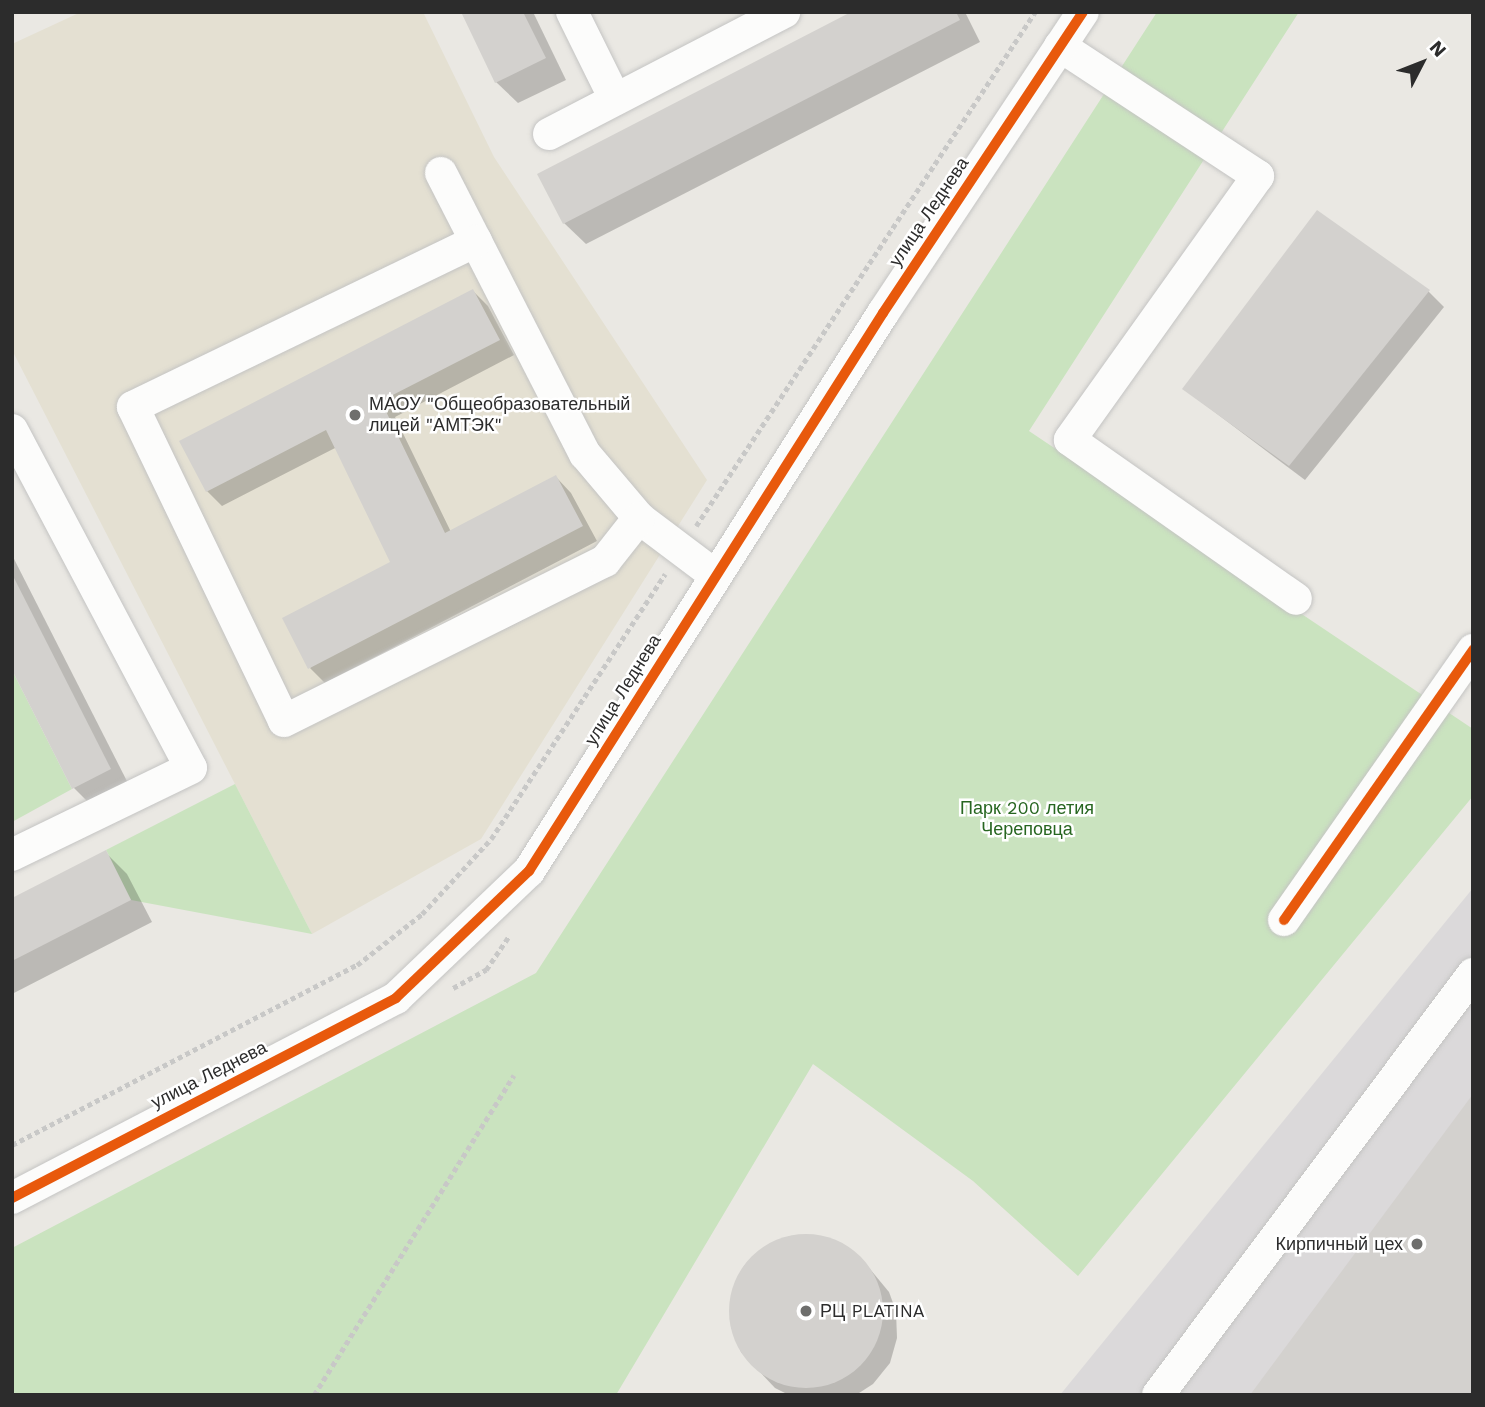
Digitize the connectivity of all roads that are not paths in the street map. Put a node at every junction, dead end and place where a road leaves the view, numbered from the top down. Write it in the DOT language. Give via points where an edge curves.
graph roads {
  1 [pos="572,12"];
  2 [pos="784,12"];
  3 [pos="1083,12"];
  4 [pos="1060,46"];
  5 [pos="615,99"];
  6 [pos="549,134"];
  7 [pos="441,173"];
  8 [pos="476,241"];
  9 [pos="12,430"];
  10 [pos="639,517"];
  11 [pos="716,576"];
  12 [pos="1296,599"];
  13 [pos="1473,650"];
  14 [pos="12,855"];
  15 [pos="1284,920"];
  16 [pos="1473,974"];
  17 [pos="12,1198"];
  18 [pos="1158,1395"];
  1 -- 5 [label="street"];
  2 -- 5 [label="street"];
  3 -- 4 [label="street, улица Леднева"];
  4 -- 11 [label="street, улица Леднева"];
  4 -- 12 [label="street" via="1258,176 1070,440"];
  5 -- 6 [label="street"];
  7 -- 8 [label="street"];
  8 -- 10 [label="street" via="585,454"];
  8 -- 10 [label="street" via="133,407 284,721 605,561"];
  9 -- 14 [label="street" via="191,768"];
  10 -- 11 [label="street"];
  11 -- 17 [label="street, улица Леднева" via="529,871 396,998"];
  13 -- 15 [label="street"];
  16 -- 18 [label="street"];
}
